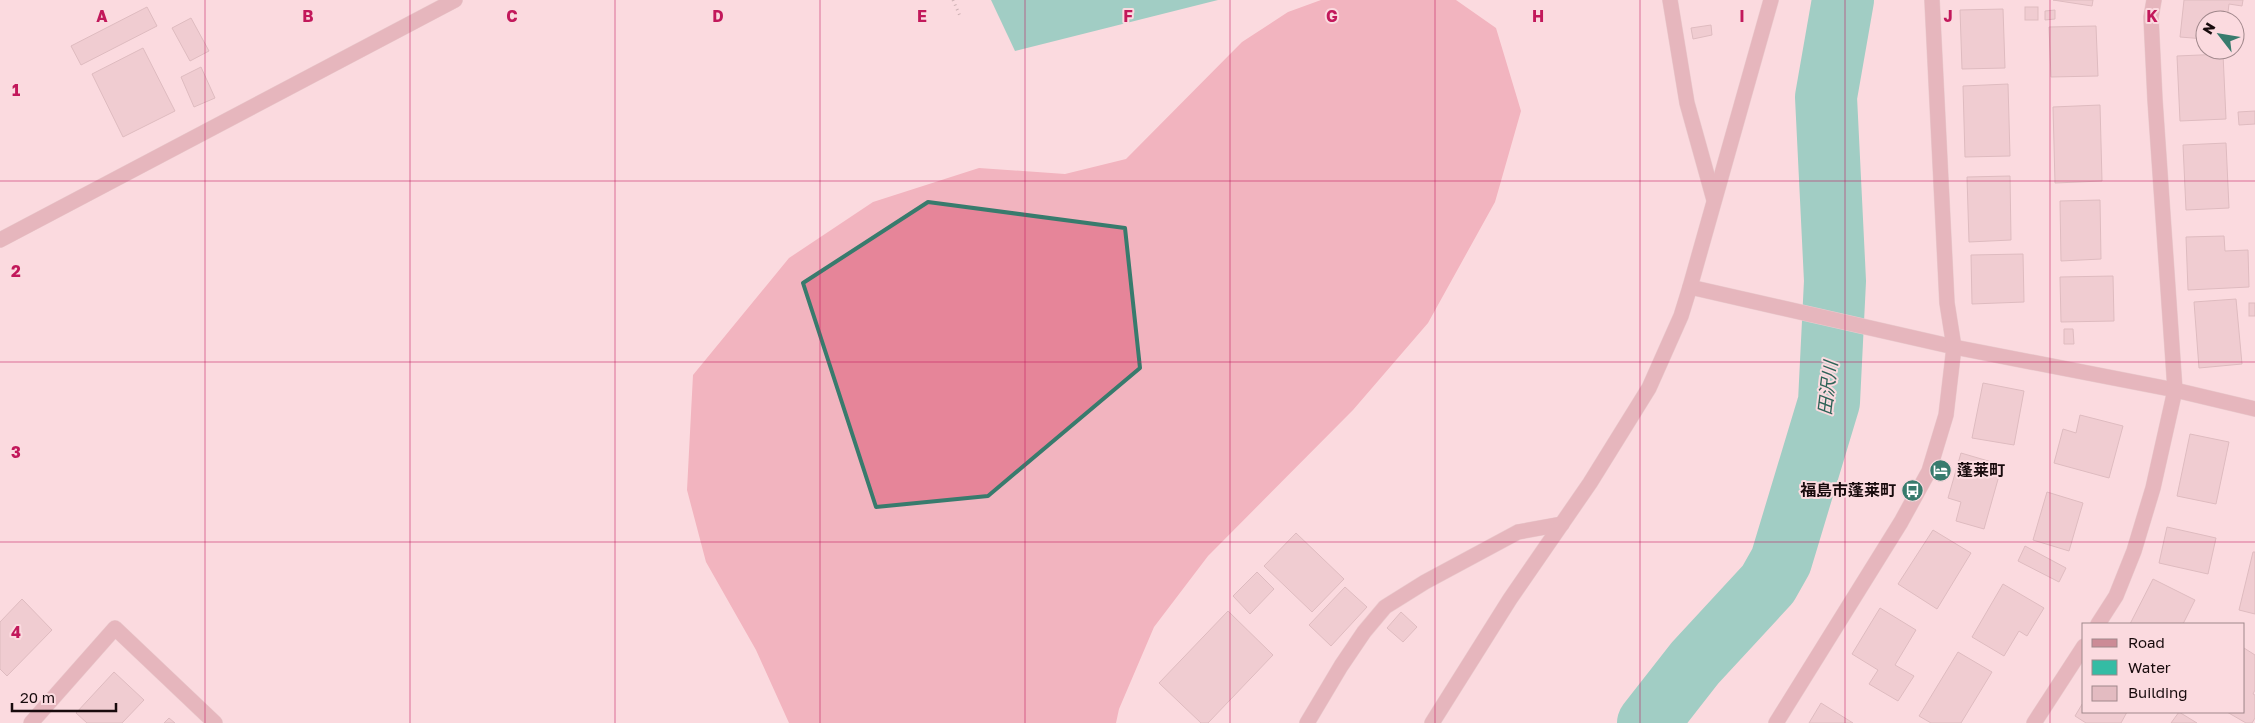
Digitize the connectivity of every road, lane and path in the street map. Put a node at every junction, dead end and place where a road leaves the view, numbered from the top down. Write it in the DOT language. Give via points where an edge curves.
graph roads {
  1 [pos="455,0"];
  2 [pos="953,0"];
  3 [pos="1670,0"];
  4 [pos="1771,0"];
  5 [pos="1932,0"];
  6 [pos="2154,0"];
  7 [pos="960,16"];
  8 [pos="1714,201"];
  9 [pos="0,240"];
  10 [pos="1690,287"];
  11 [pos="1954,347"];
  12 [pos="2175,390"];
  13 [pos="2255,409"];
  14 [pos="1562,524"];
  15 [pos="2099,623"];
  16 [pos="2082,649"];
  17 [pos="31,723"];
  18 [pos="215,723"];
  19 [pos="1307,723"];
  20 [pos="1432,723"];
  21 [pos="1776,723"];
  22 [pos="2034,723"];
  1 -- 9 [label="street"];
  2 -- 7 [label="path"];
  3 -- 8 [label="street" via="1687,103"];
  4 -- 8 [label="street"];
  5 -- 11 [label="street" via="1947,303"];
  6 -- 12 [label="street" via="2151,17 2155,100"];
  8 -- 10 [label="street"];
  10 -- 11 [label="street"];
  10 -- 14 [label="street" via="1681,316 1649,388"];
  11 -- 12 [label="street"];
  11 -- 21 [label="street" via="1946,415 1929,471 1901,522"];
  12 -- 13 [label="street"];
  12 -- 15 [label="street" via="2153,488 2134,551 2116,596"];
  14 -- 19 [label="street" via="1518,532 1385,607 1341,666"];
  14 -- 20 [label="street" via="1510,599"];
  16 -- 22 [label="street"];
  17 -- 18 [label="street" via="115,628"];
}
